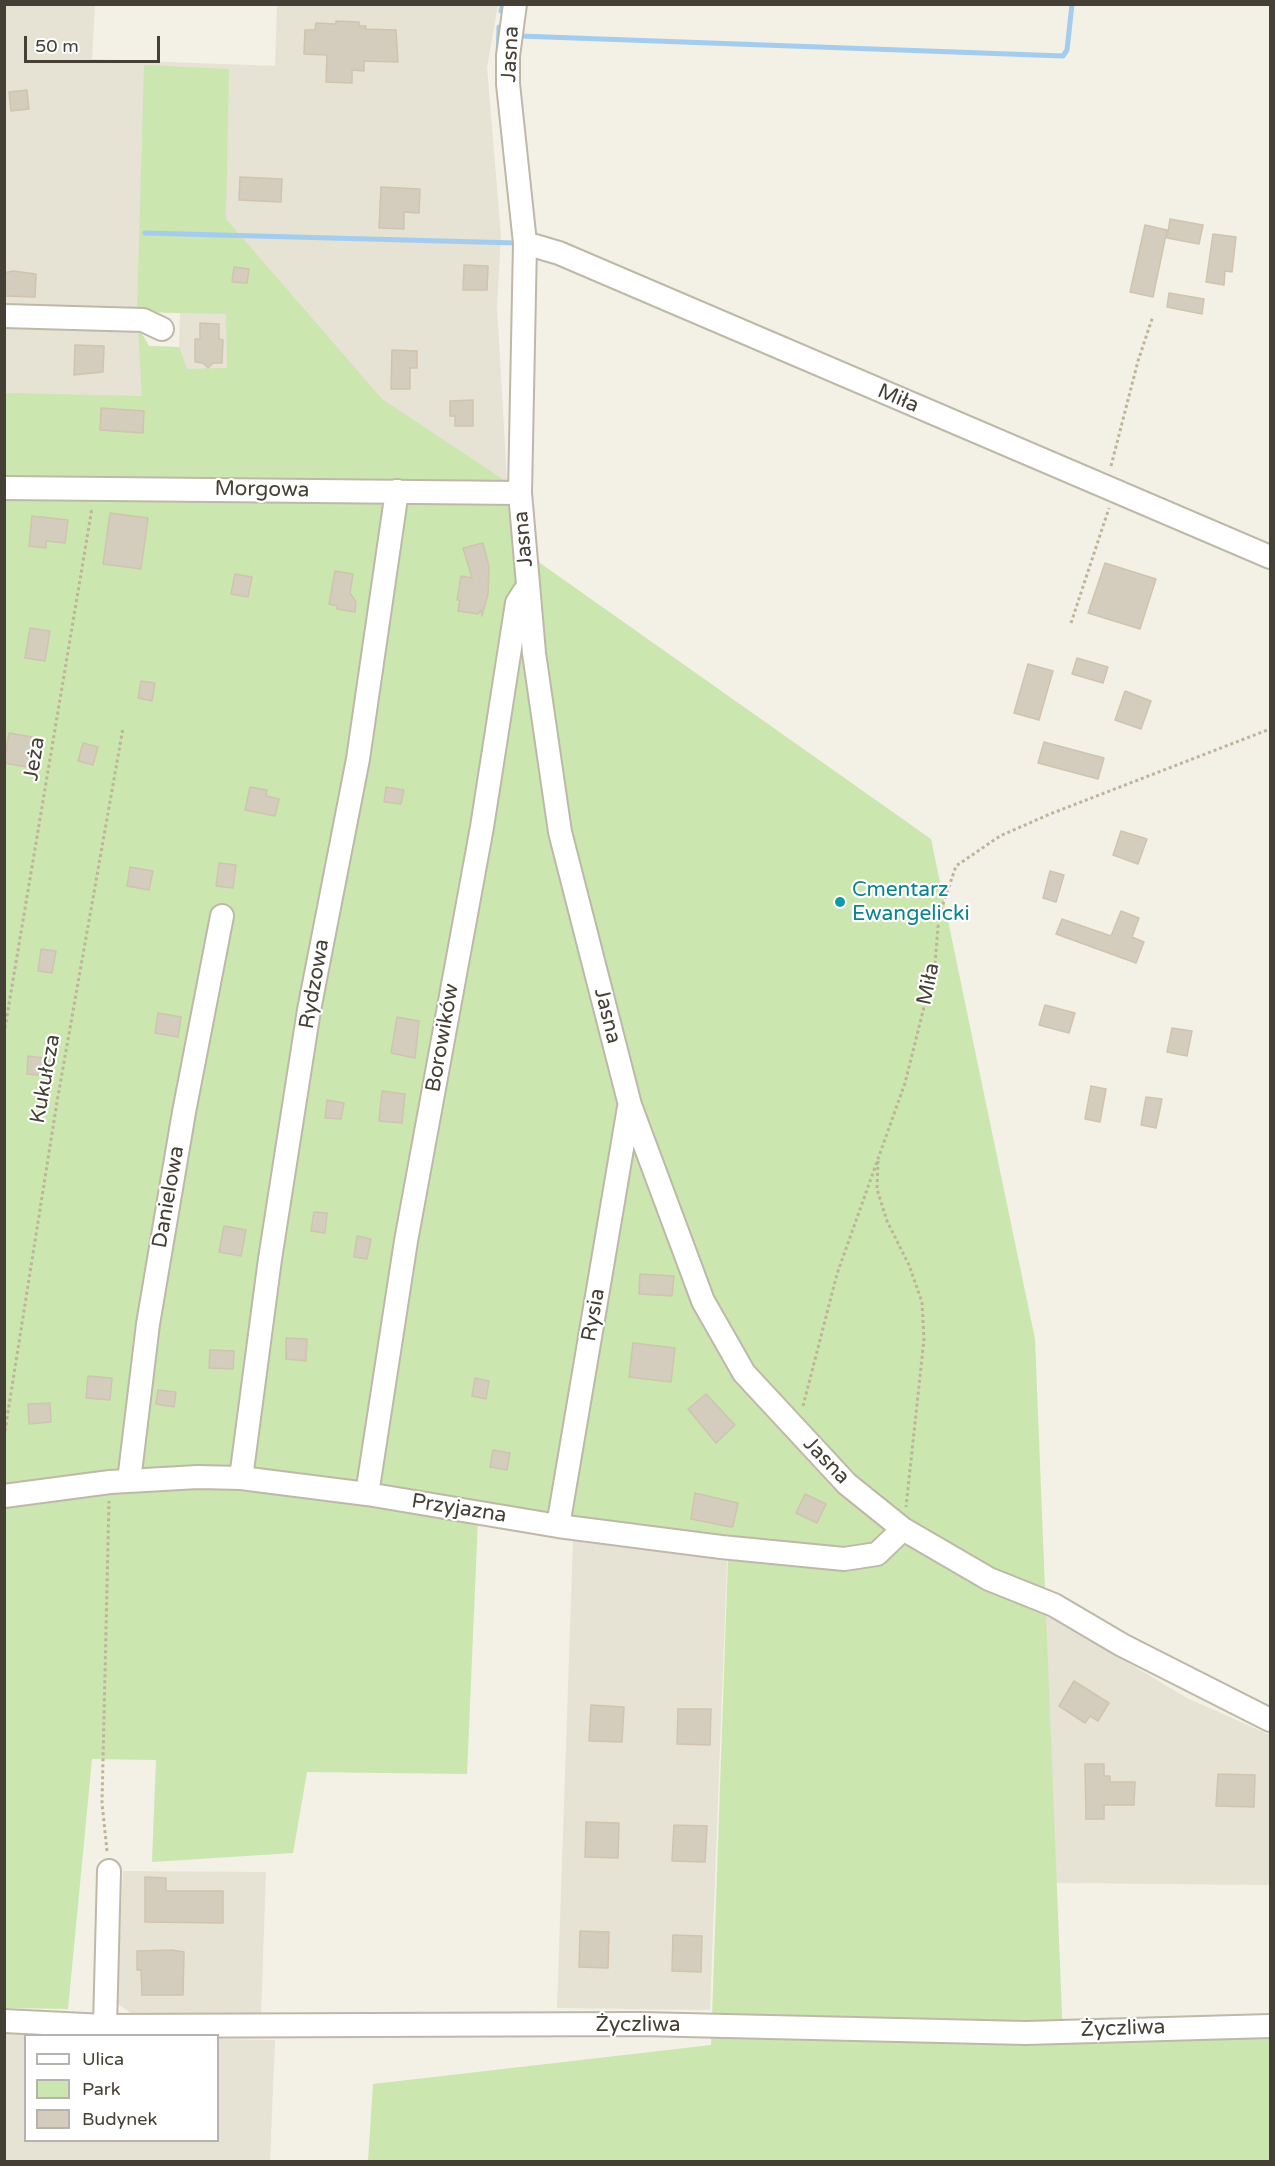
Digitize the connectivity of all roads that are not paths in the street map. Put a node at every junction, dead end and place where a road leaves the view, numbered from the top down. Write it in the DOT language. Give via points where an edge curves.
graph roads {
  1 [pos="515,4"];
  2 [pos="525,243"];
  3 [pos="4,315"];
  4 [pos="162,329"];
  5 [pos="4,488"];
  6 [pos="397,491"];
  7 [pos="520,493"];
  8 [pos="1270,557"];
  9 [pos="528,585"];
  10 [pos="222,916"];
  11 [pos="630,1105"];
  12 [pos="241,1478"];
  13 [pos="119,1482"];
  14 [pos="367,1494"];
  15 [pos="4,1496"];
  16 [pos="558,1526"];
  17 [pos="903,1529"];
  18 [pos="1270,1720"];
  19 [pos="109,1871"];
  20 [pos="4,2021"];
  21 [pos="105,2026"];
  22 [pos="1270,2026"];
  1 -- 2 [label="street, Jasna" via="508,84"];
  2 -- 7 [label="street, Jasna"];
  2 -- 8 [label="street, Miła" via="559,253"];
  3 -- 4 [label="street" via="143,320"];
  5 -- 6 [label="street, Morgowa"];
  6 -- 7 [label="street, Morgowa"];
  6 -- 12 [label="street, Rydzowa" via="357,759 309,1010"];
  7 -- 9 [label="street, Jasna"];
  9 -- 11 [label="street, Jasna" via="560,832"];
  9 -- 14 [label="street, Borowików" via="517,603 482,827 406,1241"];
  10 -- 13 [label="street, Danielowa"];
  11 -- 16 [label="street, Rysia"];
  11 -- 17 [label="street, Jasna" via="703,1301 744,1373 846,1484"];
  12 -- 13 [label="street, Przyjazna"];
  12 -- 14 [label="street, Przyjazna"];
  13 -- 15 [label="street, Przyjazna"];
  14 -- 16 [label="street, Przyjazna"];
  16 -- 17 [label="street, Przyjazna" via="844,1558 877,1554"];
  17 -- 18 [label="street, Jasna" via="989,1579 1054,1605 1122,1645"];
  19 -- 21 [label="street"];
  20 -- 21 [label="street, Życzliwa"];
  21 -- 22 [label="street, Życzliwa" via="641,2025 1026,2033"];
}
